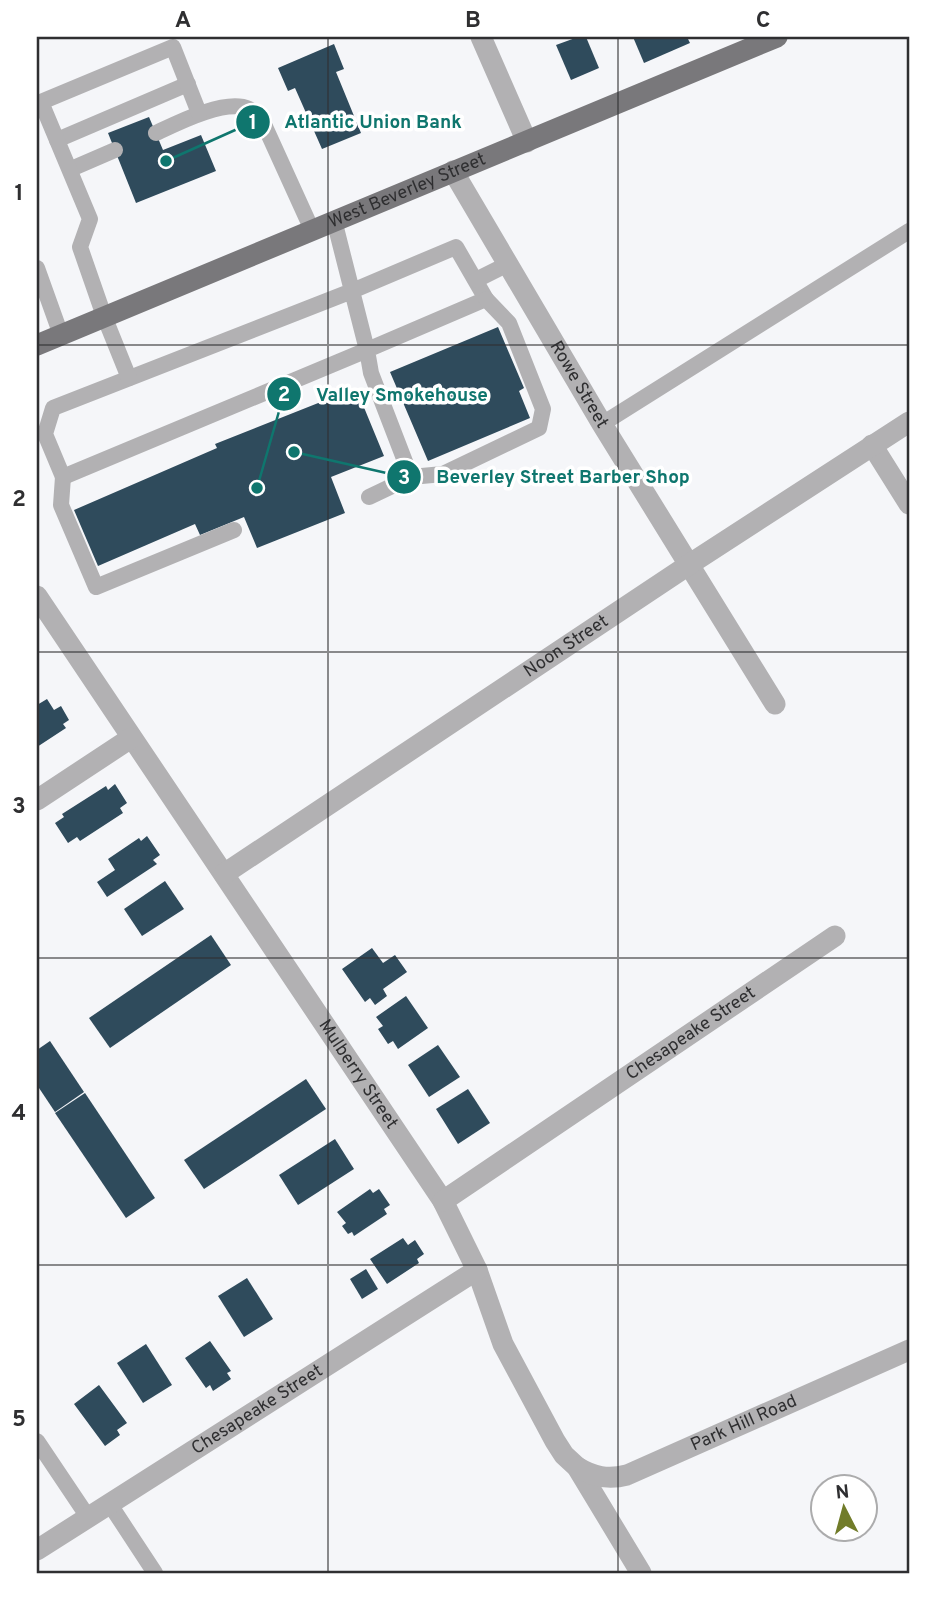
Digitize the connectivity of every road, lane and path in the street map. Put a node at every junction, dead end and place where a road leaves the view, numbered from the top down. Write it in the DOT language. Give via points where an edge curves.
graph roads {
  1 [pos="481,37"];
  2 [pos="777,37"];
  3 [pos="188,84"];
  4 [pos="200,113"];
  5 [pos="156,133"];
  6 [pos="57,140"];
  7 [pos="527,142"];
  8 [pos="115,150"];
  9 [pos="71,169"];
  10 [pos="453,171"];
  11 [pos="334,220"];
  12 [pos="312,230"];
  13 [pos="909,231"];
  14 [pos="508,264"];
  15 [pos="37,268"];
  16 [pos="476,280"];
  17 [pos="40,286"];
  18 [pos="352,291"];
  19 [pos="486,299"];
  20 [pos="104,316"];
  21 [pos="61,335"];
  22 [pos="37,345"];
  23 [pos="368,350"];
  24 [pos="129,378"];
  25 [pos="909,422"];
  26 [pos="602,424"];
  27 [pos="872,445"];
  28 [pos="63,477"];
  29 [pos="411,477"];
  30 [pos="369,497"];
  31 [pos="909,504"];
  32 [pos="234,530"];
  33 [pos="690,564"];
  34 [pos="37,596"];
  35 [pos="775,704"];
  36 [pos="131,738"];
  37 [pos="37,800"];
  38 [pos="224,874"];
  39 [pos="835,936"];
  40 [pos="443,1201"];
  41 [pos="477,1270"];
  42 [pos="909,1350"];
  43 [pos="37,1441"];
  44 [pos="577,1467"];
  45 [pos="110,1503"];
  46 [pos="88,1517"];
  47 [pos="37,1550"];
  48 [pos="155,1573"];
  49 [pos="641,1573"];
  1 -- 7 [label="street"];
  2 -- 7 [label="main road, West Beverley Street"];
  3 -- 4 [label="lane"];
  3 -- 6 [label="lane"];
  3 -- 6 [label="lane" via="173,47 41,102"];
  4 -- 5 [label="lane"];
  4 -- 12 [label="lane" via="234,107 249,109 262,120"];
  6 -- 9 [label="lane"];
  7 -- 10 [label="main road, West Beverley Street"];
  8 -- 9 [label="lane"];
  9 -- 20 [label="lane" via="90,219 80,247"];
  10 -- 11 [label="main road, West Beverley Street"];
  10 -- 14 [label="street, Rowe Street"];
  11 -- 12 [label="main road, West Beverley Street"];
  11 -- 18 [label="lane"];
  12 -- 20 [label="main road, West Beverley Street"];
  13 -- 26 [label="lane"];
  14 -- 16 [label="lane"];
  14 -- 26 [label="street, Rowe Street"];
  15 -- 17 [label="lane"];
  16 -- 18 [label="lane" via="456,247"];
  16 -- 19 [label="lane"];
  17 -- 21 [label="lane"];
  18 -- 23 [label="lane"];
  18 -- 24 [label="lane"];
  19 -- 23 [label="lane"];
  19 -- 29 [label="lane" via="509,323 543,409 538,428 443,474"];
  20 -- 21 [label="main road, West Beverley Street"];
  20 -- 24 [label="lane"];
  21 -- 22 [label="main road, West Beverley Street"];
  23 -- 28 [label="lane"];
  23 -- 29 [label="lane" via="370,373"];
  24 -- 28 [label="lane" via="53,408 46,434"];
  25 -- 27 [label="street, Noon Street"];
  26 -- 33 [label="street, Rowe Street"];
  27 -- 31 [label="street"];
  27 -- 33 [label="street, Noon Street"];
  28 -- 32 [label="lane" via="61,505 96,587"];
  29 -- 30 [label="lane"];
  33 -- 35 [label="street, Rowe Street"];
  33 -- 38 [label="street, Noon Street"];
  34 -- 36 [label="street, Mulberry Street"];
  36 -- 37 [label="street"];
  36 -- 38 [label="street, Mulberry Street"];
  38 -- 40 [label="street, Mulberry Street"];
  39 -- 40 [label="street, Chesapeake Street"];
  40 -- 41 [label="street, Mulberry Street"];
  41 -- 44 [label="street, Mulberry Street" via="503,1344 555,1441"];
  41 -- 45 [label="street, Chesapeake Street"];
  42 -- 44 [label="street, Park Hill Road" via="627,1475 607,1478"];
  43 -- 46 [label="lane"];
  44 -- 49 [label="street, Mulberry Street"];
  45 -- 46 [label="street, Chesapeake Street"];
  45 -- 48 [label="lane"];
  46 -- 47 [label="street, Chesapeake Street"];
}
